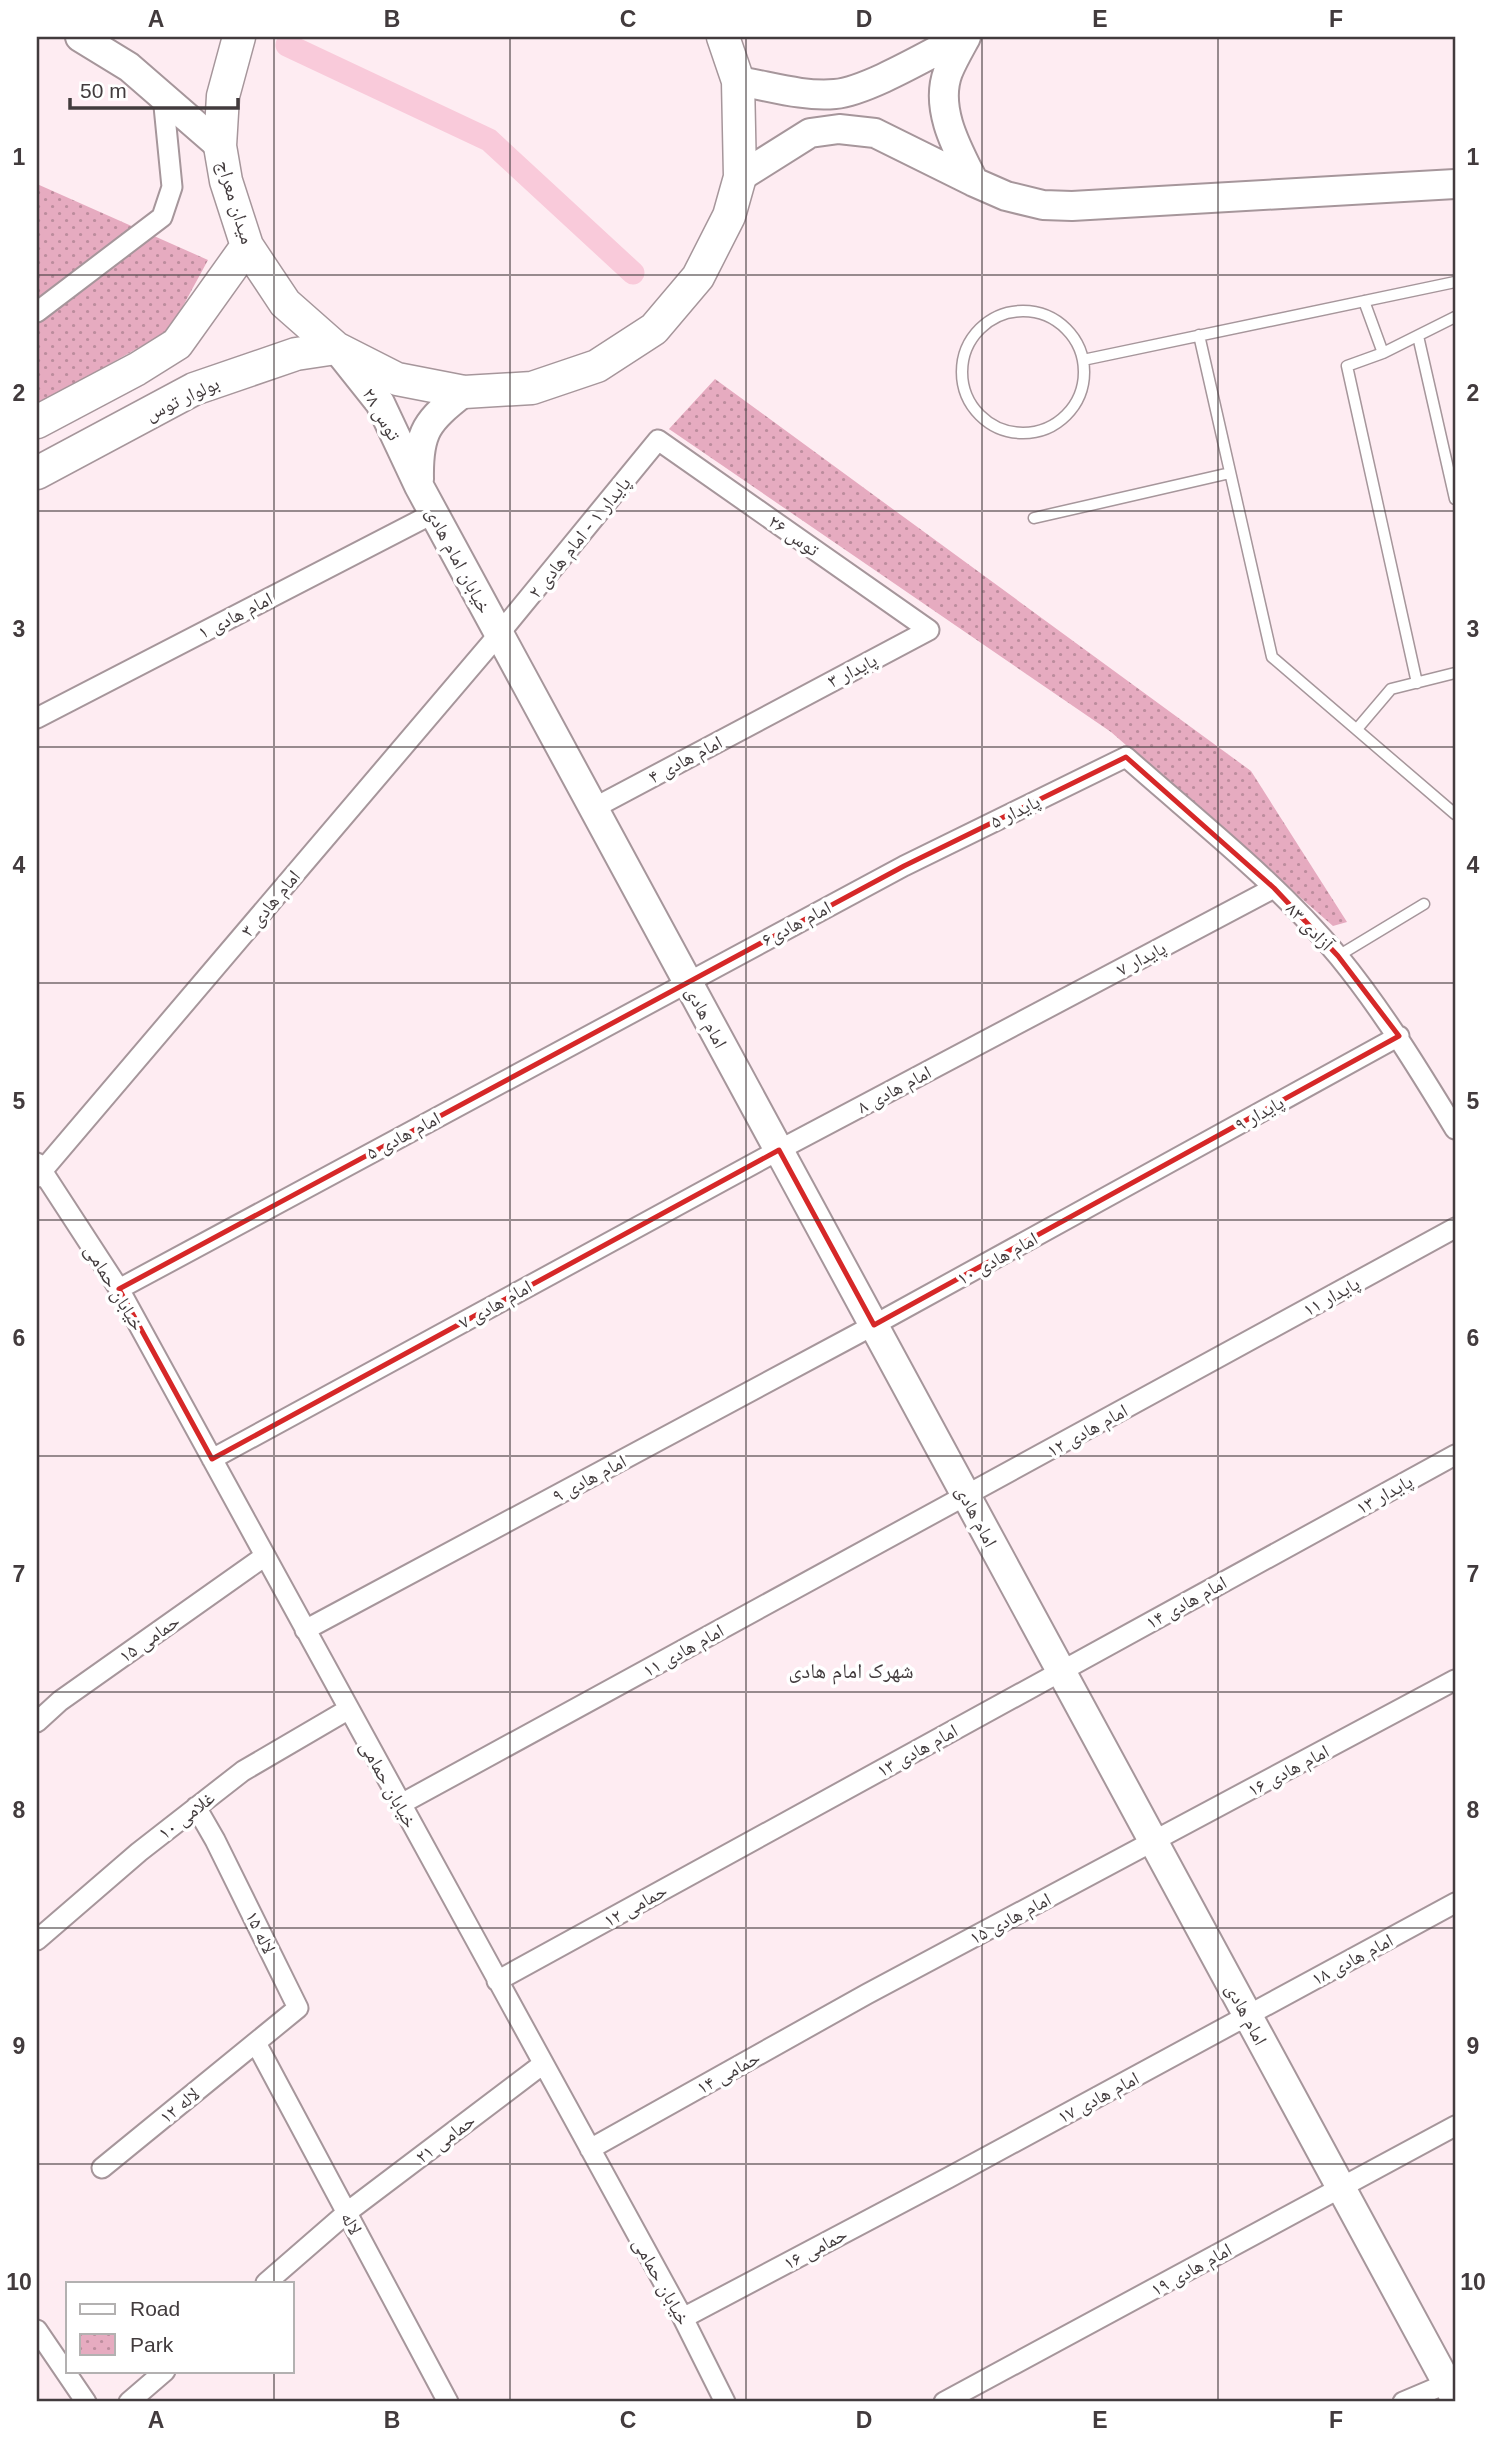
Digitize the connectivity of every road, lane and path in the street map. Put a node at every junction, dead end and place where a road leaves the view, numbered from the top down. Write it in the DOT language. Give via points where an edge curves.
graph roads {
  1 [pos="80,37"];
  2 [pos="239,37"];
  3 [pos="723,37"];
  4 [pos="964,37"];
  5 [pos="738,81"];
  6 [pos="163,96"];
  7 [pos="220,146"];
  8 [pos="740,177"];
  9 [pos="974,182"];
  10 [pos="1453,187"];
  11 [pos="247,246"];
  12 [pos="1455,282"];
  13 [pos="1364,301"];
  14 [pos="37,313"];
  15 [pos="1455,317"];
  16 [pos="1199,335"];
  17 [pos="1418,336"];
  18 [pos="336,348"];
  19 [pos="1384,353"];
  20 [pos="1083,360"];
  21 [pos="464,392"];
  22 [pos="37,422"];
  23 [pos="659,440"];
  24 [pos="37,473"];
  25 [pos="1230,473"];
  26 [pos="419,486"];
  27 [pos="1455,499"];
  28 [pos="434,513"];
  29 [pos="1034,518"];
  30 [pos="929,630"];
  31 [pos="499,634"];
  32 [pos="1455,673"];
  33 [pos="1417,683"];
  34 [pos="775,710"];
  35 [pos="37,718"];
  36 [pos="1356,729"];
  37 [pos="1126,757"];
  38 [pos="594,808"];
  39 [pos="1455,814"];
  40 [pos="904,866"];
  41 [pos="1273,888"];
  42 [pos="1424,904"];
  43 [pos="1338,956"];
  44 [pos="687,981"];
  45 [pos="1009,1028"];
  46 [pos="1399,1036"];
  47 [pos="1455,1129"];
  48 [pos="779,1150"];
  49 [pos="38,1170"];
  50 [pos="1119,1190"];
  51 [pos="1455,1228"];
  52 [pos="118,1289"];
  53 [pos="874,1325"];
  54 [pos="1208,1364"];
  55 [pos="1455,1455"];
  56 [pos="212,1459"];
  57 [pos="966,1496"];
  58 [pos="1312,1534"];
  59 [pos="265,1556"];
  60 [pos="305,1630"];
  61 [pos="1061,1670"];
  62 [pos="1455,1680"];
  63 [pos="349,1709"];
  64 [pos="37,1722"];
  65 [pos="401,1804"];
  66 [pos="196,1807"];
  67 [pos="774,1830"];
  68 [pos="1154,1842"];
  69 [pos="1455,1903"];
  70 [pos="37,1940"];
  71 [pos="497,1981"];
  72 [pos="867,1994"];
  73 [pos="1248,2015"];
  74 [pos="256,2043"];
  75 [pos="543,2064"];
  76 [pos="1455,2126"];
  77 [pos="590,2149"];
  78 [pos="102,2168"];
  79 [pos="948,2178"];
  80 [pos="1341,2188"];
  81 [pos="347,2213"];
  82 [pos="267,2282"];
  83 [pos="683,2318"];
  84 [pos="37,2330"];
  85 [pos="165,2372"];
  86 [pos="1453,2387"];
  87 [pos="86,2402"];
  88 [pos="129,2402"];
  89 [pos="448,2402"];
  90 [pos="725,2402"];
  91 [pos="944,2402"];
  92 [pos="1403,2402"];
  1 -- 6 [label="main road" via="129,67"];
  2 -- 7 [label="main road, میدان معراج" via="223,96"];
  3 -- 5 [label="main road, میدان معراج"];
  4 -- 5 [label="main road" via="867,85 835,94"];
  4 -- 9 [label="main road" via="947,74 945,105 952,137"];
  5 -- 8 [label="main road, میدان معراج"];
  6 -- 7 [label="main road"];
  6 -- 14 [label="street" via="172,187 162,217"];
  7 -- 11 [label="main road, میدان معراج"];
  8 -- 9 [label="main road" via="810,133 839,129 875,132"];
  8 -- 21 [label="main road, میدان معراج" via="729,216 698,277 654,329 597,366 532,388"];
  9 -- 10 [label="main road" via="1006,196 1063,206"];
  11 -- 18 [label="main road, میدان معراج" via="285,303"];
  11 -- 22 [label="main road" via="177,344"];
  12 -- 13 [label="lane"];
  13 -- 16 [label="lane"];
  13 -- 19 [label="lane"];
  15 -- 17 [label="lane"];
  16 -- 20 [label="lane"];
  16 -- 25 [label="lane"];
  17 -- 19 [label="lane"];
  17 -- 27 [label="lane"];
  18 -- 21 [label="main road, میدان معراج" via="397,379"];
  18 -- 24 [label="main road, بولوار توس" via="296,354 194,389"];
  18 -- 26 [label="main road, توس ۲۸" via="380,403"];
  19 -- 33 [label="lane" via="1347,366"];
  20 -- 20 [label="lane" via="1070,334 1049,316 1011,312 993,319 967,347 963,385 982,418 1017,433 1036,432 1054,426 1079,398"];
  21 -- 26 [label="main road" via="435,415 418,449"];
  23 -- 30 [label="street, توس ۲۶"];
  23 -- 31 [label="street, پایدار ۱ - امام هادی ۲"];
  25 -- 29 [label="lane"];
  25 -- 36 [label="lane" via="1272,657"];
  26 -- 28 [label="main road, خیابان امام هادی"];
  28 -- 31 [label="main road, خیابان امام هادی"];
  28 -- 35 [label="street, امام هادی ۱"];
  30 -- 34 [label="street, پایدار ۳"];
  31 -- 38 [label="main road, امام هادی"];
  31 -- 49 [label="street, امام هادی ۳"];
  32 -- 33 [label="lane"];
  33 -- 36 [label="lane" via="1391,690"];
  34 -- 38 [label="street, امام هادی ۴"];
  36 -- 39 [label="lane"];
  37 -- 40 [label="street, پایدار ۵"];
  37 -- 41 [label="street, آزادی ۸۳"];
  38 -- 44 [label="main road, امام هادی"];
  40 -- 44 [label="street, امام هادی۶"];
  41 -- 43 [label="street, آزادی ۸۳"];
  41 -- 45 [label="street, پایدار ۷"];
  42 -- 43 [label="lane"];
  43 -- 46 [label="street, آزادی ۸۳"];
  44 -- 48 [label="main road, امام هادی"];
  44 -- 52 [label="street, امام هادی ۵"];
  45 -- 48 [label="street, امام هادی ۸"];
  46 -- 47 [label="street, آزادی ۸۳"];
  46 -- 50 [label="street, پایدار ۹"];
  48 -- 53 [label="main road, امام هادی"];
  48 -- 56 [label="street, امام هادی ۷"];
  49 -- 52 [label="street, خیابان حمامی"];
  50 -- 53 [label="street, امام هادی ۱۰"];
  51 -- 54 [label="street, پایدار ۱۱"];
  52 -- 56 [label="street, خیابان حمامی"];
  53 -- 57 [label="main road, امام هادی"];
  53 -- 60 [label="street, امام هادی ۹"];
  54 -- 57 [label="street, امام هادی ۱۲"];
  55 -- 58 [label="street, پایدار ۱۳"];
  56 -- 59 [label="street, خیابان حمامی"];
  57 -- 61 [label="main road, امام هادی"];
  57 -- 65 [label="street, امام هادی ۱۱"];
  58 -- 61 [label="street, امام هادی ۱۴"];
  59 -- 60 [label="street, خیابان حمامی"];
  59 -- 64 [label="street, حمامی ۱۵"];
  60 -- 63 [label="street, خیابان حمامی"];
  61 -- 67 [label="street, امام هادی ۱۳"];
  61 -- 68 [label="main road, امام هادی"];
  62 -- 68 [label="street, امام هادی ۱۶"];
  63 -- 65 [label="street, خیابان حمامی"];
  63 -- 66 [label="street, غلامی ۱۰" via="243,1771"];
  65 -- 71 [label="street, خیابان حمامی"];
  66 -- 70 [label="street, غلامی ۱۰"];
  66 -- 74 [label="street, لاله ۱۵" via="298,2008"];
  67 -- 71 [label="street, حمامی ۱۲"];
  68 -- 72 [label="street, امام هادی ۱۵"];
  68 -- 73 [label="main road, امام هادی"];
  69 -- 73 [label="street, امام هادی ۱۸"];
  71 -- 75 [label="street, خیابان حمامی"];
  72 -- 77 [label="street, حمامی ۱۴"];
  73 -- 79 [label="street, امام هادی ۱۷"];
  73 -- 80 [label="main road, امام هادی"];
  74 -- 78 [label="street, لاله ۱۲"];
  74 -- 81 [label="street, لاله"];
  75 -- 77 [label="street, خیابان حمامی"];
  75 -- 81 [label="street, حمامی ۲۱"];
  76 -- 80 [label="street, امام هادی ۱۹"];
  77 -- 83 [label="street, خیابان حمامی"];
  79 -- 83 [label="street, حمامی ۱۶"];
  80 -- 86 [label="main road, امام هادی"];
  80 -- 91 [label="street, امام هادی ۱۹"];
  81 -- 82 [label="street, حمامی ۲۱"];
  81 -- 89 [label="street, لاله"];
  83 -- 90 [label="street, خیابان حمامی"];
  84 -- 87 [label="street"];
  85 -- 88 [label="street"];
  86 -- 92 [label="street"];
}
